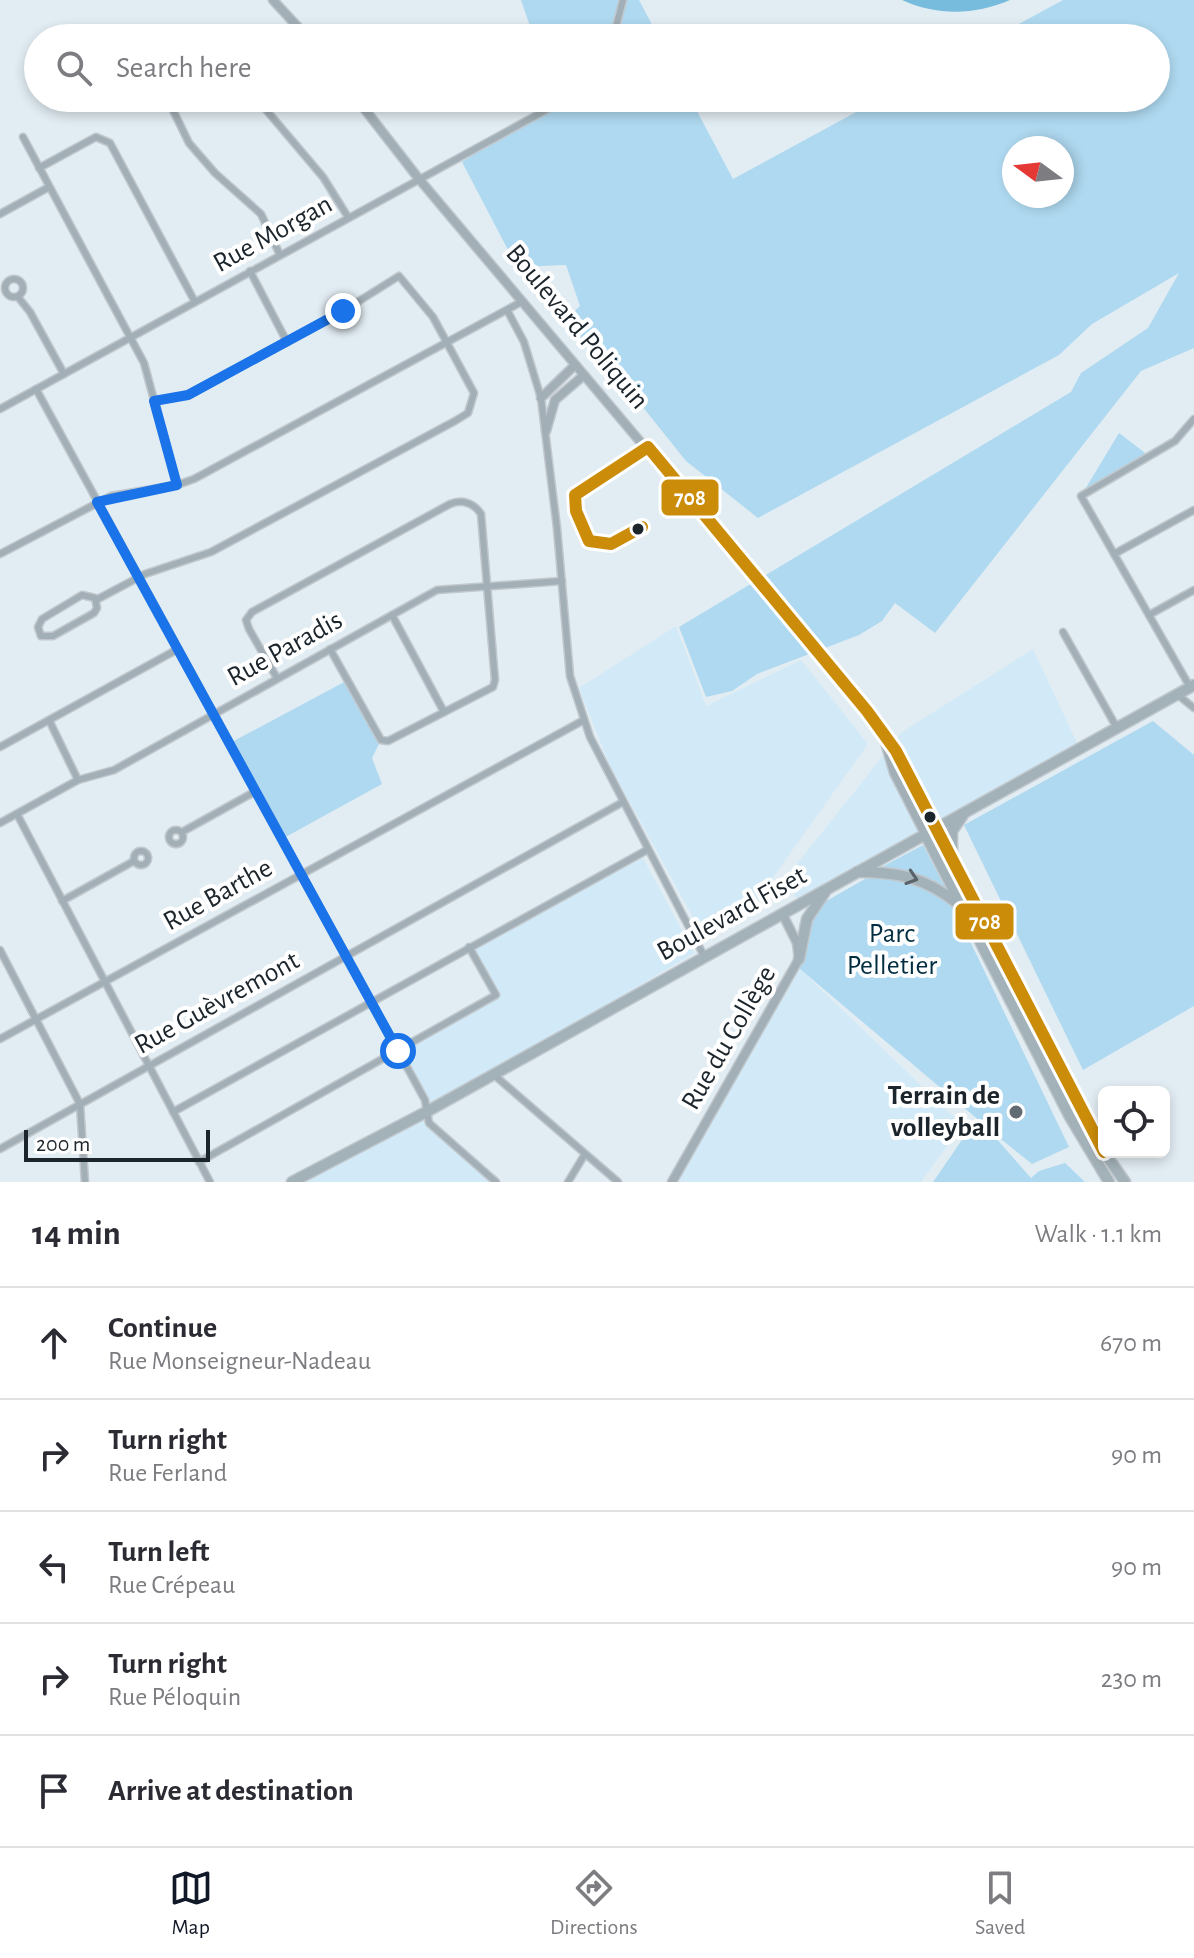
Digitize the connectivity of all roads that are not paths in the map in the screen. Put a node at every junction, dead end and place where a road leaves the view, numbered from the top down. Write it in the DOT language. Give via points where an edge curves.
graph roads {
  1 [pos="273,0"];
  2 [pos="623,0"];
  3 [pos="295,24"];
  4 [pos="617,24"];
  5 [pos="174,112"];
  6 [pos="268,112"];
  7 [pos="367,112"];
  8 [pos="542,112"];
  9 [pos="23,137"];
  10 [pos="39,168"];
  11 [pos="419,179"];
  12 [pos="49,187"];
  13 [pos="0,214"];
  14 [pos="348,217"];
  15 [pos="280,255"];
  16 [pos="250,271"];
  17 [pos="18,297"];
  18 [pos="524,301"];
  19 [pos="195,302"];
  20 [pos="507,310"];
  21 [pos="130,338"];
  22 [pos="287,342"];
  23 [pos="448,342"];
  24 [pos="575,365"];
  25 [pos="64,374"];
  26 [pos="584,375"];
  27 [pos="36,389"];
  28 [pos="561,393"];
  29 [pos="541,398"];
  30 [pos="154,401"];
  31 [pos="0,408"];
  32 [pos="1194,419"];
  33 [pos="546,431"];
  34 [pos="177,485"];
  35 [pos="97,502"];
  36 [pos="1194,510"];
  37 [pos="0,554"];
  38 [pos="1114,554"];
  39 [pos="139,577"];
  40 [pos="562,581"];
  41 [pos="488,585"];
  42 [pos="1194,590"];
  43 [pos="96,600"];
  44 [pos="392,615"];
  45 [pos="1149,615"];
  46 [pos="1063,632"];
  47 [pos="178,649"];
  48 [pos="330,649"];
  49 [pos="277,678"];
  50 [pos="1192,686"];
  51 [pos="1178,694"];
  52 [pos="1194,708"];
  53 [pos="444,712"];
  54 [pos="214,714"];
  55 [pos="49,720"];
  56 [pos="584,720"];
  57 [pos="1117,728"];
  58 [pos="883,735"];
  59 [pos="0,747"];
  60 [pos="78,780"];
  61 [pos="256,791"];
  62 [pos="623,802"];
  63 [pos="964,813"];
  64 [pos="17,814"];
  65 [pos="0,823"];
  66 [pos="935,828"];
  67 [pos="182,832"];
  68 [pos="925,834"];
  69 [pos="647,850"];
  70 [pos="134,861"];
  71 [pos="855,872"];
  72 [pos="958,872"];
  73 [pos="301,874"];
  74 [pos="830,886"];
  75 [pos="62,901"];
  76 [pos="962,907"];
  77 [pos="782,913"];
  78 [pos="469,947"];
  79 [pos="0,950"];
  80 [pos="704,956"];
  81 [pos="346,957"];
  82 [pos="799,959"];
  83 [pos="104,982"];
  84 [pos="371,1001"];
  85 [pos="37,1019"];
  86 [pos="0,1039"];
  87 [pos="398,1051"];
  88 [pos="150,1065"];
  89 [pos="493,1074"];
  90 [pos="80,1104"];
  91 [pos="428,1111"];
  92 [pos="173,1112"];
  93 [pos="1098,1140"];
  94 [pos="0,1149"];
  95 [pos="585,1154"];
  96 [pos="1108,1158"];
  97 [pos="199,1162"];
  98 [pos="613,1180"];
  99 [pos="85,1182"];
  100 [pos="210,1182"];
  101 [pos="292,1182"];
  102 [pos="496,1182"];
  103 [pos="568,1182"];
  104 [pos="672,1182"];
  105 [pos="1109,1182"];
  106 [pos="1125,1182"];
  1 -- 3 [label="street"];
  2 -- 4 [label="street"];
  5 -- 15 [label="street" via="189,143 261,214"];
  6 -- 14 [label="street" via="323,177"];
  7 -- 11 [label="street, Boulevard Poliquin"];
  8 -- 11 [label="street, Rue Morgan"];
  9 -- 10 [label="street"];
  10 -- 12 [label="street"];
  10 -- 19 [label="street" via="92,138 104,138"];
  11 -- 14 [label="street, Rue Morgan"];
  11 -- 18 [label="street, Boulevard Poliquin"];
  12 -- 13 [label="street"];
  12 -- 21 [label="street"];
  14 -- 15 [label="street, Rue Morgan"];
  15 -- 16 [label="street, Rue Morgan"];
  16 -- 19 [label="street, Rue Morgan"];
  16 -- 22 [label="street"];
  17 -- 25 [label="street"];
  18 -- 20 [label="street"];
  18 -- 24 [label="street, Boulevard Poliquin"];
  19 -- 21 [label="street, Rue Morgan"];
  20 -- 23 [label="street"];
  20 -- 29 [label="street" via="524,342"];
  21 -- 25 [label="street, Rue Morgan"];
  21 -- 30 [label="street" via="144,363"];
  22 -- 23 [label="street" via="399,276 430,311"];
  22 -- 30 [label="street" via="188,395"];
  23 -- 34 [label="street"];
  23 -- 39 [label="street" via="474,393 468,413 211,552"];
  24 -- 26 [label="street, Boulevard Poliquin"];
  24 -- 29 [label="street"];
  25 -- 27 [label="street, Rue Morgan"];
  26 -- 28 [label="street"];
  26 -- 58 [label="street, Boulevard Poliquin"];
  27 -- 31 [label="street, Rue Morgan"];
  27 -- 35 [label="street"];
  28 -- 29 [label="street"];
  28 -- 33 [label="street"];
  29 -- 33 [label="street"];
  30 -- 34 [label="street"];
  32 -- 38 [label="street" via="1175,441 1081,496"];
  33 -- 40 [label="street"];
  34 -- 35 [label="street"];
  35 -- 37 [label="street"];
  35 -- 39 [label="street"];
  36 -- 38 [label="street"];
  38 -- 45 [label="street"];
  39 -- 43 [label="street"];
  39 -- 47 [label="street"];
  40 -- 41 [label="street, Rue Paradis"];
  40 -- 56 [label="street" via="566,658"];
  41 -- 44 [label="street, Rue Paradis" via="437,590"];
  41 -- 49 [label="street" via="481,514 468,503 450,504 252,612 246,620 249,629"];
  41 -- 53 [label="street" via="493,687"];
  42 -- 45 [label="street"];
  43 -- 43 [label="street" via="94,613 78,623 49,637 38,631 42,619 82,595"];
  44 -- 48 [label="street, Rue Paradis"];
  44 -- 53 [label="street"];
  45 -- 50 [label="street"];
  46 -- 57 [label="street"];
  47 -- 54 [label="street"];
  47 -- 55 [label="street"];
  48 -- 49 [label="street, Rue Paradis"];
  48 -- 53 [label="street" via="381,740"];
  49 -- 54 [label="street, Rue Paradis"];
  50 -- 51 [label="main road, Boulevard Fiset"];
  51 -- 52 [label="street"];
  51 -- 57 [label="main road, Boulevard Fiset"];
  54 -- 60 [label="street, Rue Paradis" via="114,770"];
  54 -- 61 [label="street"];
  55 -- 59 [label="street"];
  55 -- 60 [label="street"];
  56 -- 62 [label="street"];
  56 -- 73 [label="street, Rue Barthe"];
  57 -- 63 [label="main road, Boulevard Fiset"];
  58 -- 66 [label="street, Boulevard Poliquin"];
  58 -- 68 [label="street, Boulevard Poliquin" via="893,771"];
  60 -- 64 [label="street, Rue Paradis"];
  61 -- 67 [label="street"];
  61 -- 73 [label="street"];
  62 -- 69 [label="street"];
  62 -- 81 [label="street, Rue Guèvremont"];
  63 -- 66 [label="main road, Boulevard Fiset"];
  63 -- 72 [label="main road" via="950,843"];
  64 -- 65 [label="street, Rue Paradis"];
  64 -- 75 [label="street"];
  66 -- 68 [label="main road, Boulevard Fiset"];
  66 -- 72 [label="main road, Boulevard Poliquin"];
  68 -- 71 [label="main road, Boulevard Fiset"];
  68 -- 76 [label="main road, Boulevard Poliquin"];
  69 -- 78 [label="street"];
  69 -- 80 [label="street"];
  70 -- 75 [label="street"];
  71 -- 74 [label="main road, Boulevard Fiset"];
  71 -- 76 [label="main road, one-way" via="909,875"];
  72 -- 93 [label="main road, Boulevard Poliquin"];
  73 -- 81 [label="street"];
  73 -- 83 [label="street, Rue Barthe"];
  74 -- 77 [label="main road, Boulevard Fiset"];
  74 -- 82 [label="main road" via="810,910"];
  75 -- 83 [label="street"];
  76 -- 105 [label="main road, Boulevard Poliquin"];
  77 -- 80 [label="main road, Boulevard Fiset"];
  77 -- 82 [label="street, Rue du Collège"];
  78 -- 84 [label="street"];
  78 -- 87 [label="street" via="496,995"];
  79 -- 85 [label="street"];
  80 -- 89 [label="main road, Boulevard Fiset"];
  81 -- 84 [label="street"];
  81 -- 88 [label="street, Rue Guèvremont"];
  82 -- 104 [label="street, Rue du Collège"];
  83 -- 85 [label="street, Rue Barthe"];
  83 -- 88 [label="street"];
  84 -- 87 [label="street"];
  84 -- 92 [label="street"];
  85 -- 86 [label="street, Rue Barthe"];
  85 -- 90 [label="street"];
  87 -- 91 [label="street"];
  87 -- 97 [label="street"];
  88 -- 90 [label="street, Rue Guèvremont"];
  88 -- 92 [label="street"];
  89 -- 91 [label="main road, Boulevard Fiset"];
  89 -- 95 [label="street"];
  90 -- 94 [label="street, Rue Guèvremont"];
  90 -- 99 [label="street"];
  91 -- 101 [label="main road, Boulevard Fiset"];
  91 -- 102 [label="street" via="429,1123"];
  92 -- 97 [label="street"];
  95 -- 98 [label="street"];
  95 -- 103 [label="street"];
  96 -- 106 [label="main road, Boulevard Poliquin"];
  97 -- 100 [label="street"];
}
